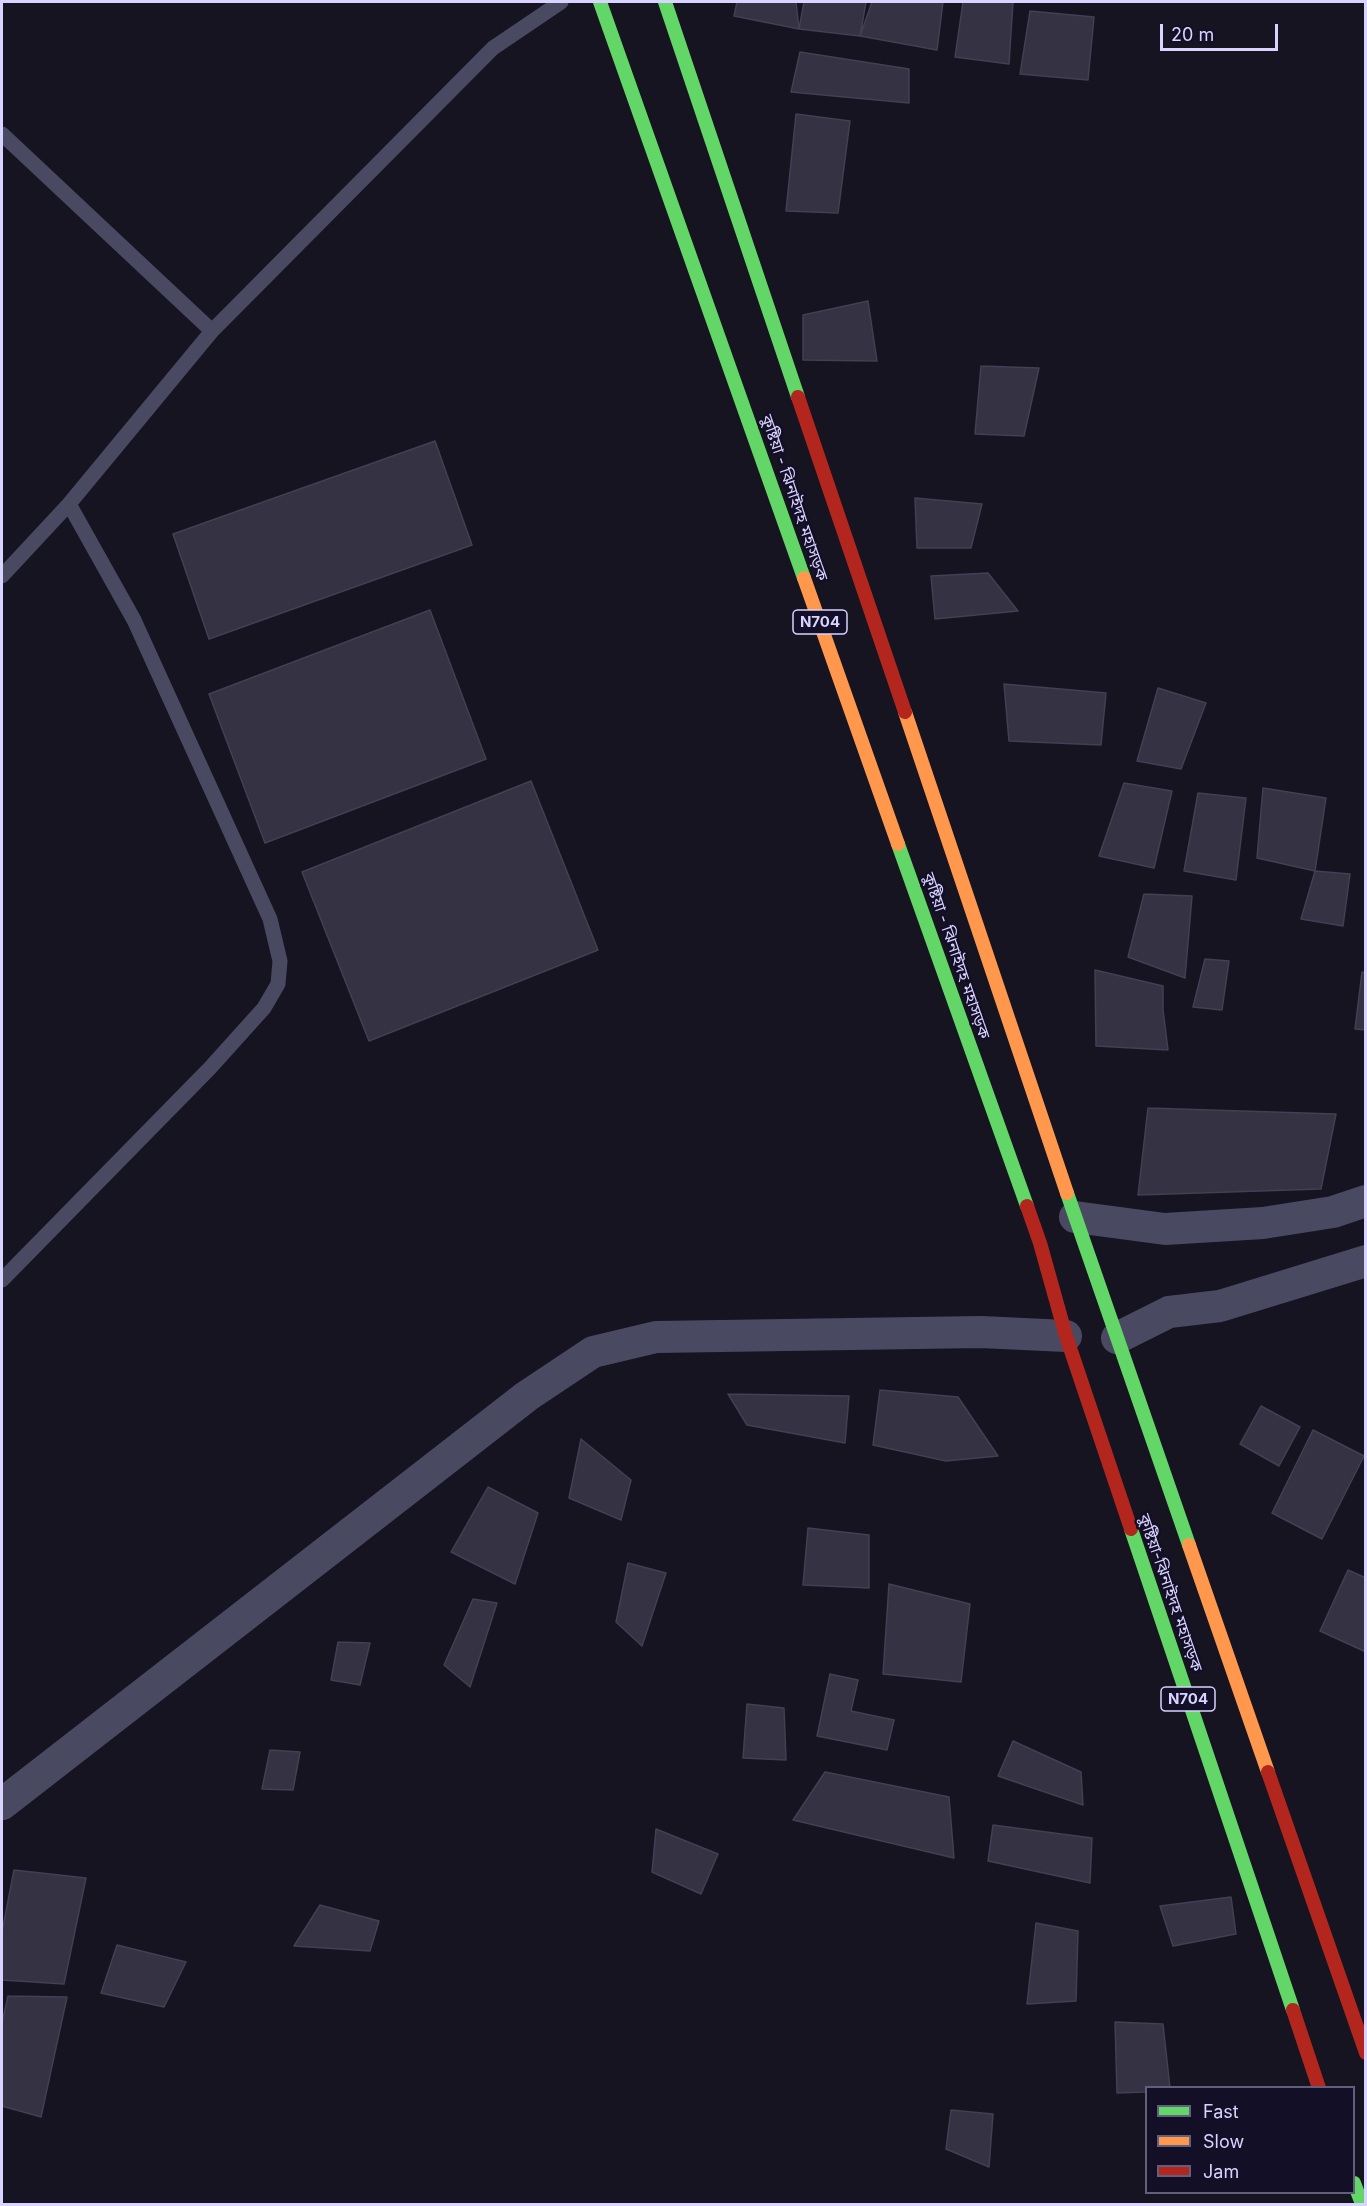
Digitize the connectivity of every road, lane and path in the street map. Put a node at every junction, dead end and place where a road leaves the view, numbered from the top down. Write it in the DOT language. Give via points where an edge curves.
graph roads {
  1 [pos="561,2"];
  2 [pos="600,2"];
  3 [pos="665,2"];
  4 [pos="2,134"];
  5 [pos="212,331"];
  6 [pos="69,504"];
  7 [pos="2,576"];
  8 [pos="1365,1201"];
  9 [pos="1080,1230"];
  10 [pos="1040,1243"];
  11 [pos="1365,1261"];
  12 [pos="2,1280"];
  13 [pos="1062,1323"];
  14 [pos="1113,1323"];
  15 [pos="2,1804"];
  16 [pos="1365,2053"];
  17 [pos="1318,2086"];
  18 [pos="1355,2187"];
  19 [pos="1362,2205"];
  1 -- 5 [label="lane" via="493,48"];
  2 -- 10 [label="highway, কুষ্টিয়া - ঝিনাইদহ মহাসড়ক / N704"];
  3 -- 9 [label="highway, কুষ্টিয়া - ঝিনাইদহ মহাসড়ক / N704"];
  4 -- 5 [label="lane"];
  5 -- 6 [label="lane"];
  6 -- 7 [label="lane"];
  6 -- 12 [label="lane" via="134,621 270,919 279,973 278,984 264,1008 210,1068"];
  8 -- 9 [label="street" via="1333,1212 1263,1223"];
  9 -- 14 [label="highway, কুষ্টিয়া-ঝিনাইদহ মহাসড়ক / N704"];
  10 -- 13 [label="highway, কুষ্টিয়া-ঝিনাইদহ মহাসড়ক / N704"];
  11 -- 14 [label="street" via="1220,1306"];
  13 -- 15 [label="street" via="981,1332 656,1337 593,1352 527,1396"];
  13 -- 17 [label="highway, কুষ্টিয়া-ঝিনাইদহ মহাসড়ক / N704"];
  14 -- 16 [label="highway, কুষ্টিয়া-ঝিনাইদহ মহাসড়ক / N704"];
  18 -- 19 [label="highway"];
}
